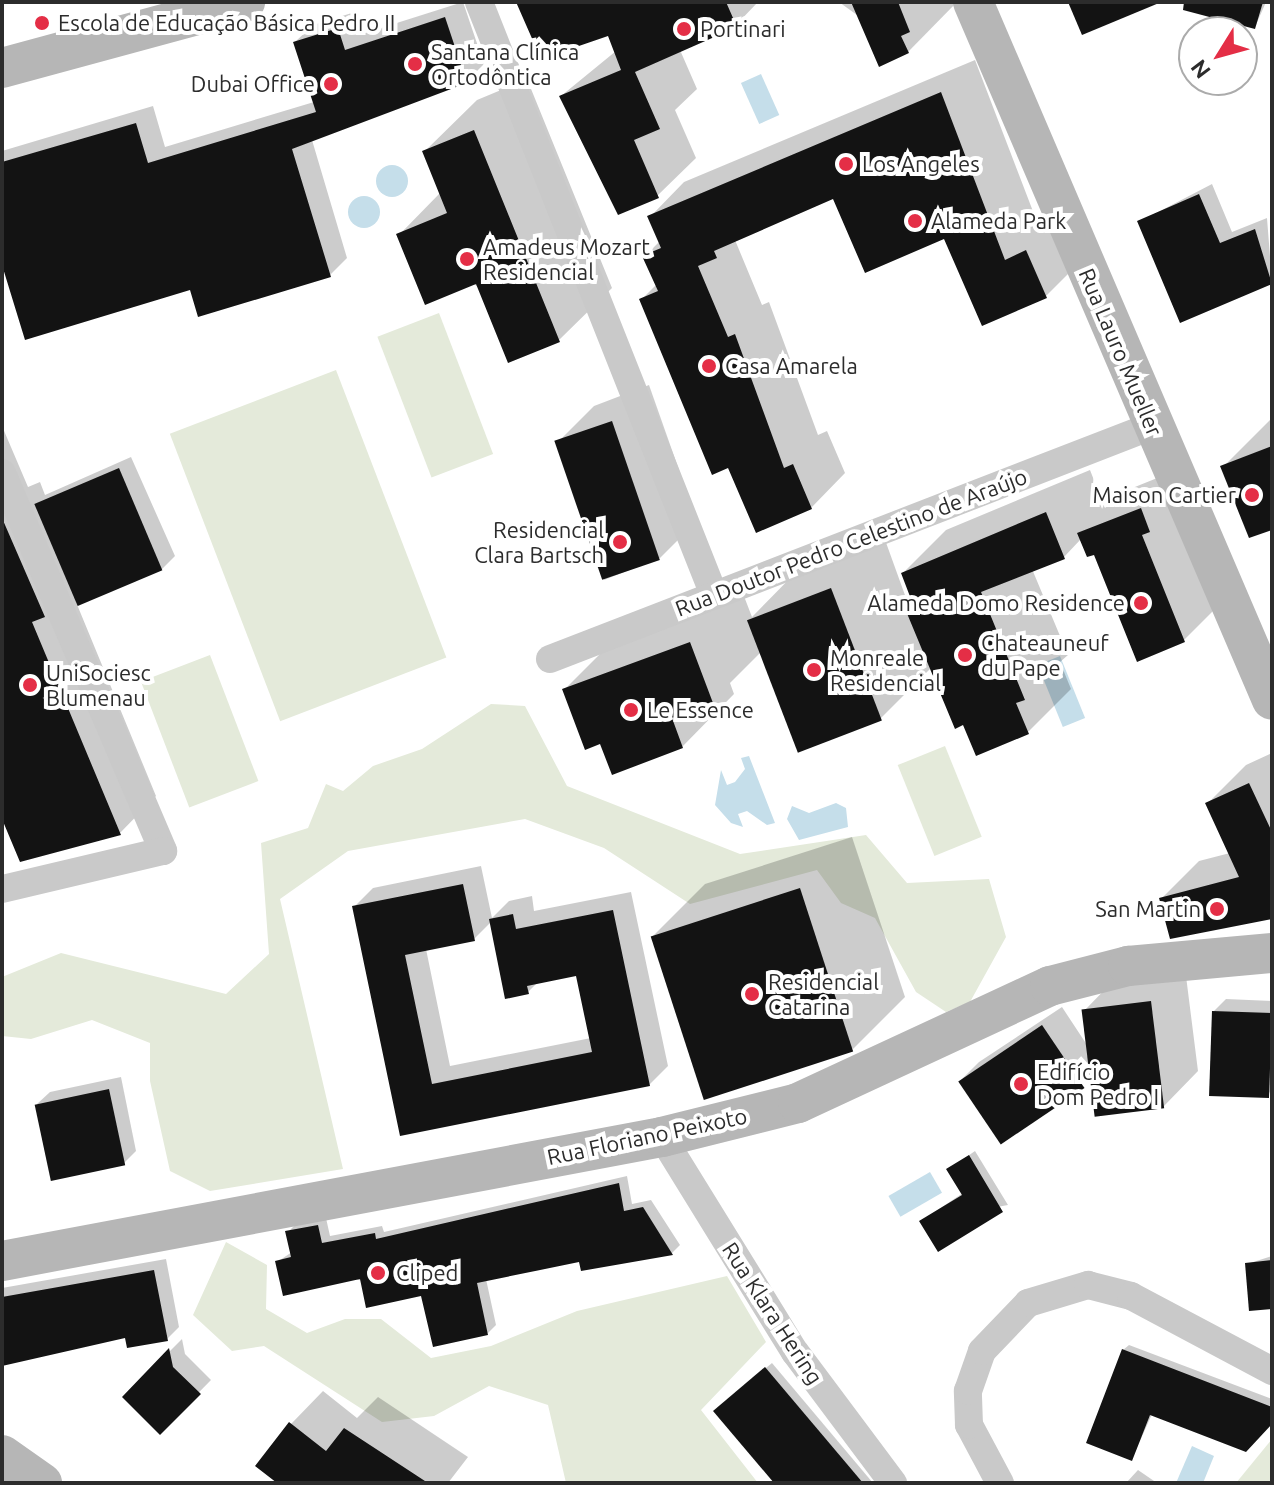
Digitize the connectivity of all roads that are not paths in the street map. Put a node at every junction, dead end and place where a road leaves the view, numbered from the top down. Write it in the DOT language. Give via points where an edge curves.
graph roads {
  1 [pos="245,2"];
  2 [pos="479,2"];
  3 [pos="973,2"];
  4 [pos="2,68"];
  5 [pos="1152,426"];
  6 [pos="2,473"];
  7 [pos="714,595"];
  8 [pos="550,659"];
  9 [pos="1272,700"];
  10 [pos="2,889"];
  11 [pos="1272,953"];
  12 [pos="662,1137"];
  13 [pos="2,1261"];
  14 [pos="1272,1371"];
  15 [pos="2,1455"];
  16 [pos="42,1483"];
  17 [pos="893,1483"];
  18 [pos="1000,1483"];
  1 -- 4 [label="street"];
  2 -- 7 [label="street"];
  3 -- 5 [label="street, Rua Lauro Mueller"];
  5 -- 7 [label="street, Rua Doutor Pedro Celestino de Araújo"];
  5 -- 9 [label="street, Rua Lauro Mueller"];
  6 -- 10 [label="street" via="163,851"];
  7 -- 8 [label="street, Rua Doutor Pedro Celestino de Araújo"];
  11 -- 12 [label="street, Rua Floriano Peixoto" via="1128,966 1050,986 836,1088"];
  12 -- 13 [label="street, Rua Floriano Peixoto"];
  12 -- 17 [label="street, Rua Klara Hering" via="795,1352"];
  14 -- 18 [label="street" via="1131,1296 1088,1285 1028,1303 982,1351 968,1391 969,1425"];
  15 -- 16 [label="street"];
}
